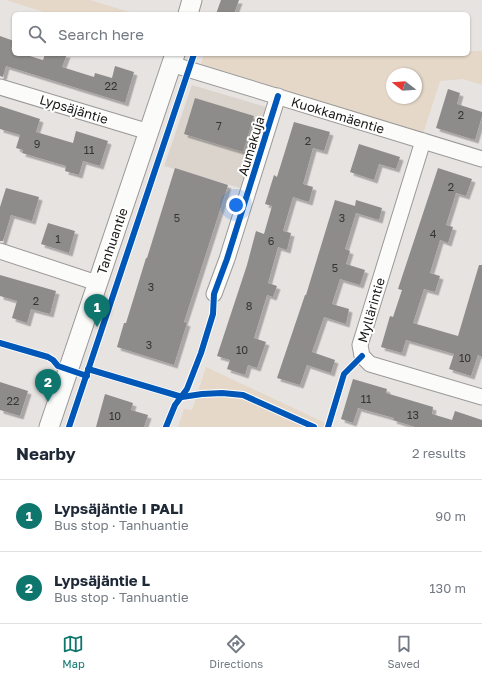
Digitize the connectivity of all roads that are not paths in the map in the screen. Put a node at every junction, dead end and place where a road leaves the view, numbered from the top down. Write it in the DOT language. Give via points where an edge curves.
graph roads {
  1 [pos="192,0"];
  2 [pos="189,12"];
  3 [pos="173,59"];
  4 [pos="0,87"];
  5 [pos="278,96"];
  6 [pos="149,132"];
  7 [pos="423,141"];
  8 [pos="482,159"];
  9 [pos="0,251"];
  10 [pos="98,283"];
  11 [pos="214,294"];
  12 [pos="482,397"];
  13 [pos="49,427"];
  1 -- 2 [label="street"];
  3 -- 5 [label="street, Kuokkamäentie"];
  3 -- 6 [label="street, Tanhuantie"];
  4 -- 6 [label="street, Lypsäjäntie"];
  5 -- 7 [label="street, Kuokkamäentie"];
  5 -- 11 [label="street, Aumakuja"];
  6 -- 10 [label="street, Tanhuantie"];
  7 -- 8 [label="street, Kuokkamäentie"];
  7 -- 12 [label="street, Myllärintie" via="360,345 362,356 370,364"];
  9 -- 10 [label="street"];
  10 -- 13 [label="street, Tanhuantie"];
}
